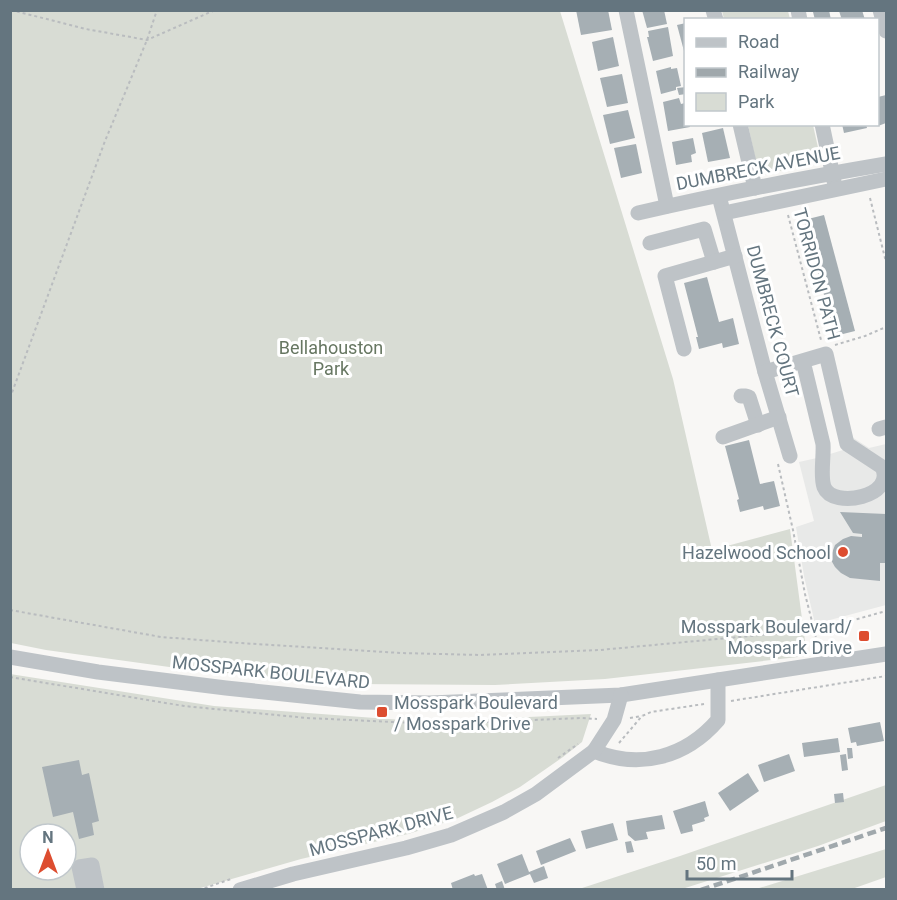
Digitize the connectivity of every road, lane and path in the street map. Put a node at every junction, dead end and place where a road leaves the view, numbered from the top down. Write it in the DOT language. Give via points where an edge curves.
graph roads {
  1 [pos="11,10"];
  2 [pos="157,10"];
  3 [pos="215,10"];
  4 [pos="626,10"];
  5 [pos="880,10"];
  6 [pos="886,31"];
  7 [pos="147,40"];
  8 [pos="740,126"];
  9 [pos="822,126"];
  10 [pos="886,164"];
  11 [pos="832,173"];
  12 [pos="886,179"];
  13 [pos="866,183"];
  14 [pos="755,188"];
  15 [pos="836,189"];
  16 [pos="719,196"];
  17 [pos="783,200"];
  18 [pos="667,206"];
  19 [pos="638,213"];
  20 [pos="724,213"];
  21 [pos="650,243"];
  22 [pos="735,256"];
  23 [pos="714,262"];
  24 [pos="886,262"];
  25 [pos="886,327"];
  26 [pos="684,349"];
  27 [pos="824,352"];
  28 [pos="803,361"];
  29 [pos="765,372"];
  30 [pos="741,396"];
  31 [pos="10,398"];
  32 [pos="779,417"];
  33 [pos="758,425"];
  34 [pos="723,436"];
  35 [pos="790,456"];
  36 [pos="10,610"];
  37 [pos="886,611"];
  38 [pos="814,630"];
  39 [pos="886,654"];
  40 [pos="10,657"];
  41 [pos="822,664"];
  42 [pos="718,680"];
  43 [pos="621,695"];
  44 [pos="597,745"];
  45 [pos="558,758"];
  46 [pos="236,884"];
  47 [pos="84,890"];
  48 [pos="97,890"];
  49 [pos="199,890"];
  1 -- 7 [label="path"];
  2 -- 7 [label="path"];
  3 -- 7 [label="path"];
  4 -- 18 [label="street"];
  5 -- 6 [label="street"];
  7 -- 31 [label="path" via="105,141"];
  8 -- 14 [label="street"];
  9 -- 11 [label="street"];
  10 -- 11 [label="street, DUMBRECK AVENUE"];
  11 -- 14 [label="street, DUMBRECK AVENUE"];
  11 -- 15 [label="street"];
  12 -- 13 [label="street, DUMBRECK AVENUE"];
  13 -- 15 [label="street, DUMBRECK AVENUE"];
  13 -- 24 [label="path"];
  14 -- 16 [label="street, DUMBRECK AVENUE"];
  15 -- 17 [label="street, DUMBRECK AVENUE"];
  16 -- 18 [label="street, DUMBRECK AVENUE"];
  16 -- 20 [label="street, DUMBRECK COURT"];
  17 -- 20 [label="street, DUMBRECK AVENUE"];
  17 -- 27 [label="path, TORRIDON PATH"];
  18 -- 19 [label="street, DUMBRECK AVENUE"];
  20 -- 22 [label="street, DUMBRECK COURT"];
  21 -- 23 [label="street" via="704,230"];
  22 -- 23 [label="street"];
  22 -- 29 [label="street, DUMBRECK COURT"];
  23 -- 26 [label="street" via="664,276"];
  25 -- 27 [label="path"];
  27 -- 28 [label="street"];
  27 -- 28 [label="street" via="847,444 885,471 884,483 870,495 845,498 826,490 823,444"];
  28 -- 29 [label="street"];
  29 -- 32 [label="street, DUMBRECK COURT"];
  30 -- 33 [label="street" via="749,397"];
  32 -- 33 [label="street"];
  32 -- 35 [label="street, DUMBRECK COURT"];
  33 -- 34 [label="street"];
  35 -- 38 [label="path" via="778,464"];
  36 -- 38 [label="path" via="161,637 481,655 600,650"];
  37 -- 38 [label="path"];
  38 -- 41 [label="path"];
  39 -- 41 [label="street, MOSSPARK BOULEVARD"];
  40 -- 43 [label="street, MOSSPARK BOULEVARD" via="109,674 360,702"];
  41 -- 42 [label="street, MOSSPARK BOULEVARD"];
  42 -- 43 [label="street, MOSSPARK BOULEVARD"];
  42 -- 44 [label="street" via="718,720 686,748 657,759 620,759 607,756"];
  43 -- 44 [label="street, MOSSPARK DRIVE" via="614,720"];
  44 -- 45 [label="path" via="576,744"];
  44 -- 46 [label="street, MOSSPARK DRIVE" via="536,794 450,835"];
  46 -- 49 [label="path"];
  47 -- 48 [label="street" via="79,867 92,865"];
}
